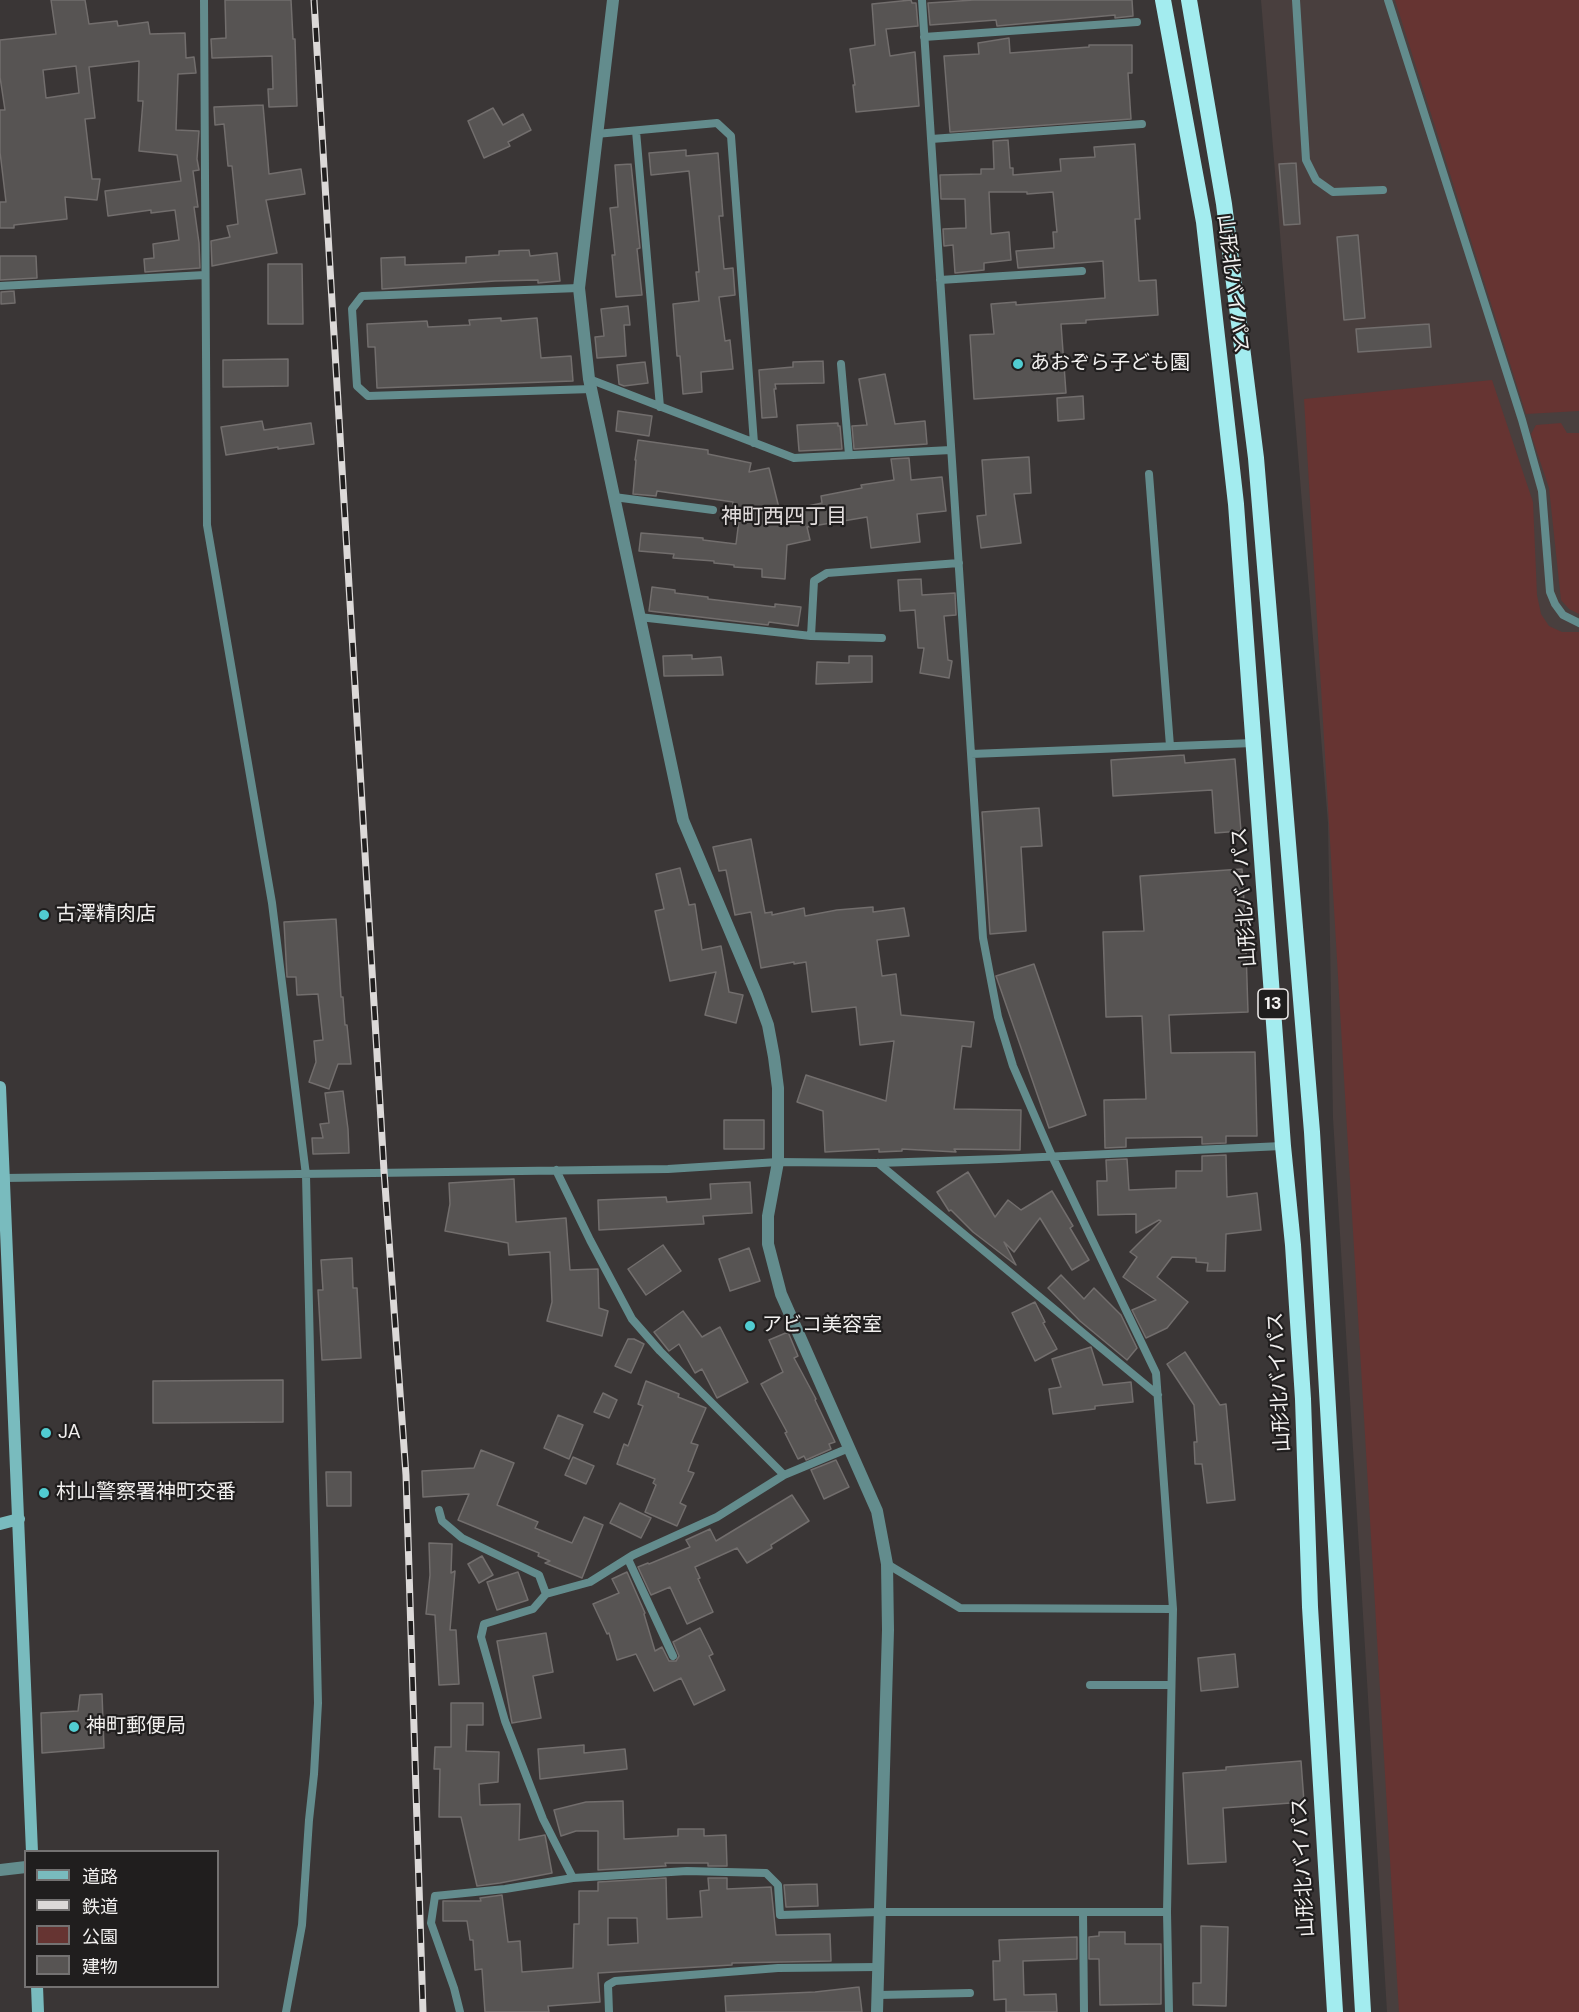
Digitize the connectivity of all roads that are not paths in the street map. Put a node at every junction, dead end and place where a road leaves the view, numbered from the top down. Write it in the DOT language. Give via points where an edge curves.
graph roads {
  1 [pos="204,0"];
  2 [pos="613,0"];
  3 [pos="922,0"];
  4 [pos="1163,0"];
  5 [pos="1189,0"];
  6 [pos="1296,0"];
  7 [pos="1388,0"];
  8 [pos="1137,22"];
  9 [pos="924,37"];
  10 [pos="1142,124"];
  11 [pos="636,131"];
  12 [pos="596,134"];
  13 [pos="931,139"];
  14 [pos="1383,190"];
  15 [pos="1082,271"];
  16 [pos="206,275"];
  17 [pos="940,280"];
  18 [pos="0,286"];
  19 [pos="579,288"];
  20 [pos="841,364"];
  21 [pos="590,384"];
  22 [pos="660,407"];
  23 [pos="754,443"];
  24 [pos="951,450"];
  25 [pos="849,455"];
  26 [pos="1149,474"];
  27 [pos="614,497"];
  28 [pos="713,510"];
  29 [pos="958,562"];
  30 [pos="639,617"];
  31 [pos="1579,623"];
  32 [pos="812,636"];
  33 [pos="882,638"];
  34 [pos="1255,743"];
  35 [pos="1170,746"];
  36 [pos="971,754"];
  37 [pos="0,1087"];
  38 [pos="0,1104"];
  39 [pos="1283,1146"];
  40 [pos="1052,1156"];
  41 [pos="778,1162"];
  42 [pos="878,1163"];
  43 [pos="556,1170"];
  44 [pos="306,1175"];
  45 [pos="4,1178"];
  46 [pos="1158,1395"];
  47 [pos="849,1448"];
  48 [pos="784,1475"];
  49 [pos="439,1510"];
  50 [pos="19,1520"];
  51 [pos="0,1524"];
  52 [pos="628,1559"];
  53 [pos="887,1564"];
  54 [pos="546,1594"];
  55 [pos="1173,1609"];
  56 [pos="673,1656"];
  57 [pos="1090,1685"];
  58 [pos="1171,1685"];
  59 [pos="32,1850"];
  60 [pos="24,1867"];
  61 [pos="0,1870"];
  62 [pos="573,1878"];
  63 [pos="879,1912"];
  64 [pos="1083,1912"];
  65 [pos="1167,1912"];
  66 [pos="878,1967"];
  67 [pos="37,1988"];
  68 [pos="970,1993"];
  69 [pos="878,1995"];
  70 [pos="38,2012"];
  71 [pos="286,2012"];
  72 [pos="460,2012"];
  73 [pos="609,2012"];
  74 [pos="877,2012"];
  75 [pos="1084,2012"];
  76 [pos="1169,2012"];
  77 [pos="1335,2012"];
  78 [pos="1363,2012"];
  1 -- 16 [label="lane"];
  2 -- 12 [label="street"];
  3 -- 9 [label="lane"];
  4 -- 34 [label="highway, 山形北バイパス / 13" via="1204,222 1236,504"];
  5 -- 78 [label="highway, 山形北バイパス / 13" via="1224,204 1258,481 1312,1132"];
  6 -- 14 [label="lane" via="1306,160 1316,180 1333,192"];
  7 -- 31 [label="lane" via="1542,490 1550,592 1563,615"];
  8 -- 9 [label="lane"];
  9 -- 13 [label="lane"];
  10 -- 13 [label="lane"];
  11 -- 12 [label="lane"];
  11 -- 22 [label="lane"];
  11 -- 23 [label="lane" via="717,123 731,136"];
  12 -- 19 [label="street"];
  13 -- 17 [label="lane"];
  15 -- 17 [label="lane"];
  16 -- 18 [label="lane"];
  16 -- 44 [label="lane" via="207,525 272,903"];
  17 -- 24 [label="lane"];
  19 -- 21 [label="street"];
  19 -- 21 [label="lane" via="362,296 352,309 357,386 369,396"];
  20 -- 25 [label="lane"];
  21 -- 22 [label="lane"];
  21 -- 27 [label="street"];
  22 -- 23 [label="lane"];
  23 -- 25 [label="lane" via="794,458"];
  24 -- 25 [label="lane"];
  24 -- 29 [label="lane"];
  26 -- 35 [label="lane"];
  27 -- 28 [label="lane"];
  27 -- 30 [label="street"];
  29 -- 32 [label="lane" via="827,573 814,582"];
  29 -- 36 [label="lane"];
  30 -- 32 [label="lane"];
  30 -- 41 [label="street" via="683,820 768,1025 778,1088"];
  32 -- 33 [label="lane"];
  34 -- 35 [label="lane"];
  34 -- 39 [label="highway, 山形北バイパス / 13"];
  35 -- 36 [label="lane"];
  36 -- 40 [label="lane" via="983,939 998,1017 1013,1066"];
  37 -- 38 [label="main road"];
  38 -- 45 [label="main road"];
  39 -- 40 [label="lane"];
  39 -- 77 [label="highway, 山形北バイパス / 13" via="1303,1399 1310,1607"];
  40 -- 42 [label="lane"];
  40 -- 46 [label="lane" via="1156,1373"];
  41 -- 42 [label="lane"];
  41 -- 43 [label="lane"];
  41 -- 47 [label="street" via="768,1216 768,1244 782,1294"];
  42 -- 46 [label="lane"];
  43 -- 44 [label="lane"];
  43 -- 48 [label="lane" via="632,1319"];
  44 -- 45 [label="lane"];
  44 -- 71 [label="lane" via="318,1703 302,1925"];
  45 -- 50 [label="main road"];
  46 -- 55 [label="lane"];
  47 -- 48 [label="lane"];
  47 -- 53 [label="street" via="877,1511"];
  48 -- 52 [label="lane" via="717,1517"];
  49 -- 54 [label="lane" via="442,1521 462,1538 539,1575"];
  50 -- 51 [label="main road"];
  50 -- 59 [label="main road"];
  52 -- 54 [label="lane" via="590,1582"];
  52 -- 56 [label="lane"];
  53 -- 55 [label="lane" via="960,1608"];
  53 -- 63 [label="street"];
  54 -- 62 [label="lane" via="533,1609 484,1624 481,1637 505,1721 543,1819"];
  55 -- 58 [label="lane"];
  57 -- 58 [label="lane"];
  58 -- 65 [label="lane"];
  60 -- 61 [label="street"];
  62 -- 63 [label="lane" via="687,1871 766,1873 778,1885 780,1914"];
  62 -- 72 [label="lane" via="435,1896 431,1923"];
  63 -- 64 [label="lane"];
  63 -- 66 [label="street"];
  64 -- 65 [label="lane"];
  64 -- 75 [label="lane"];
  65 -- 76 [label="lane"];
  66 -- 69 [label="street"];
  66 -- 73 [label="lane" via="777,1968 615,1981 608,1985"];
  67 -- 70 [label="main road"];
  68 -- 69 [label="lane"];
  69 -- 74 [label="street"];
}
